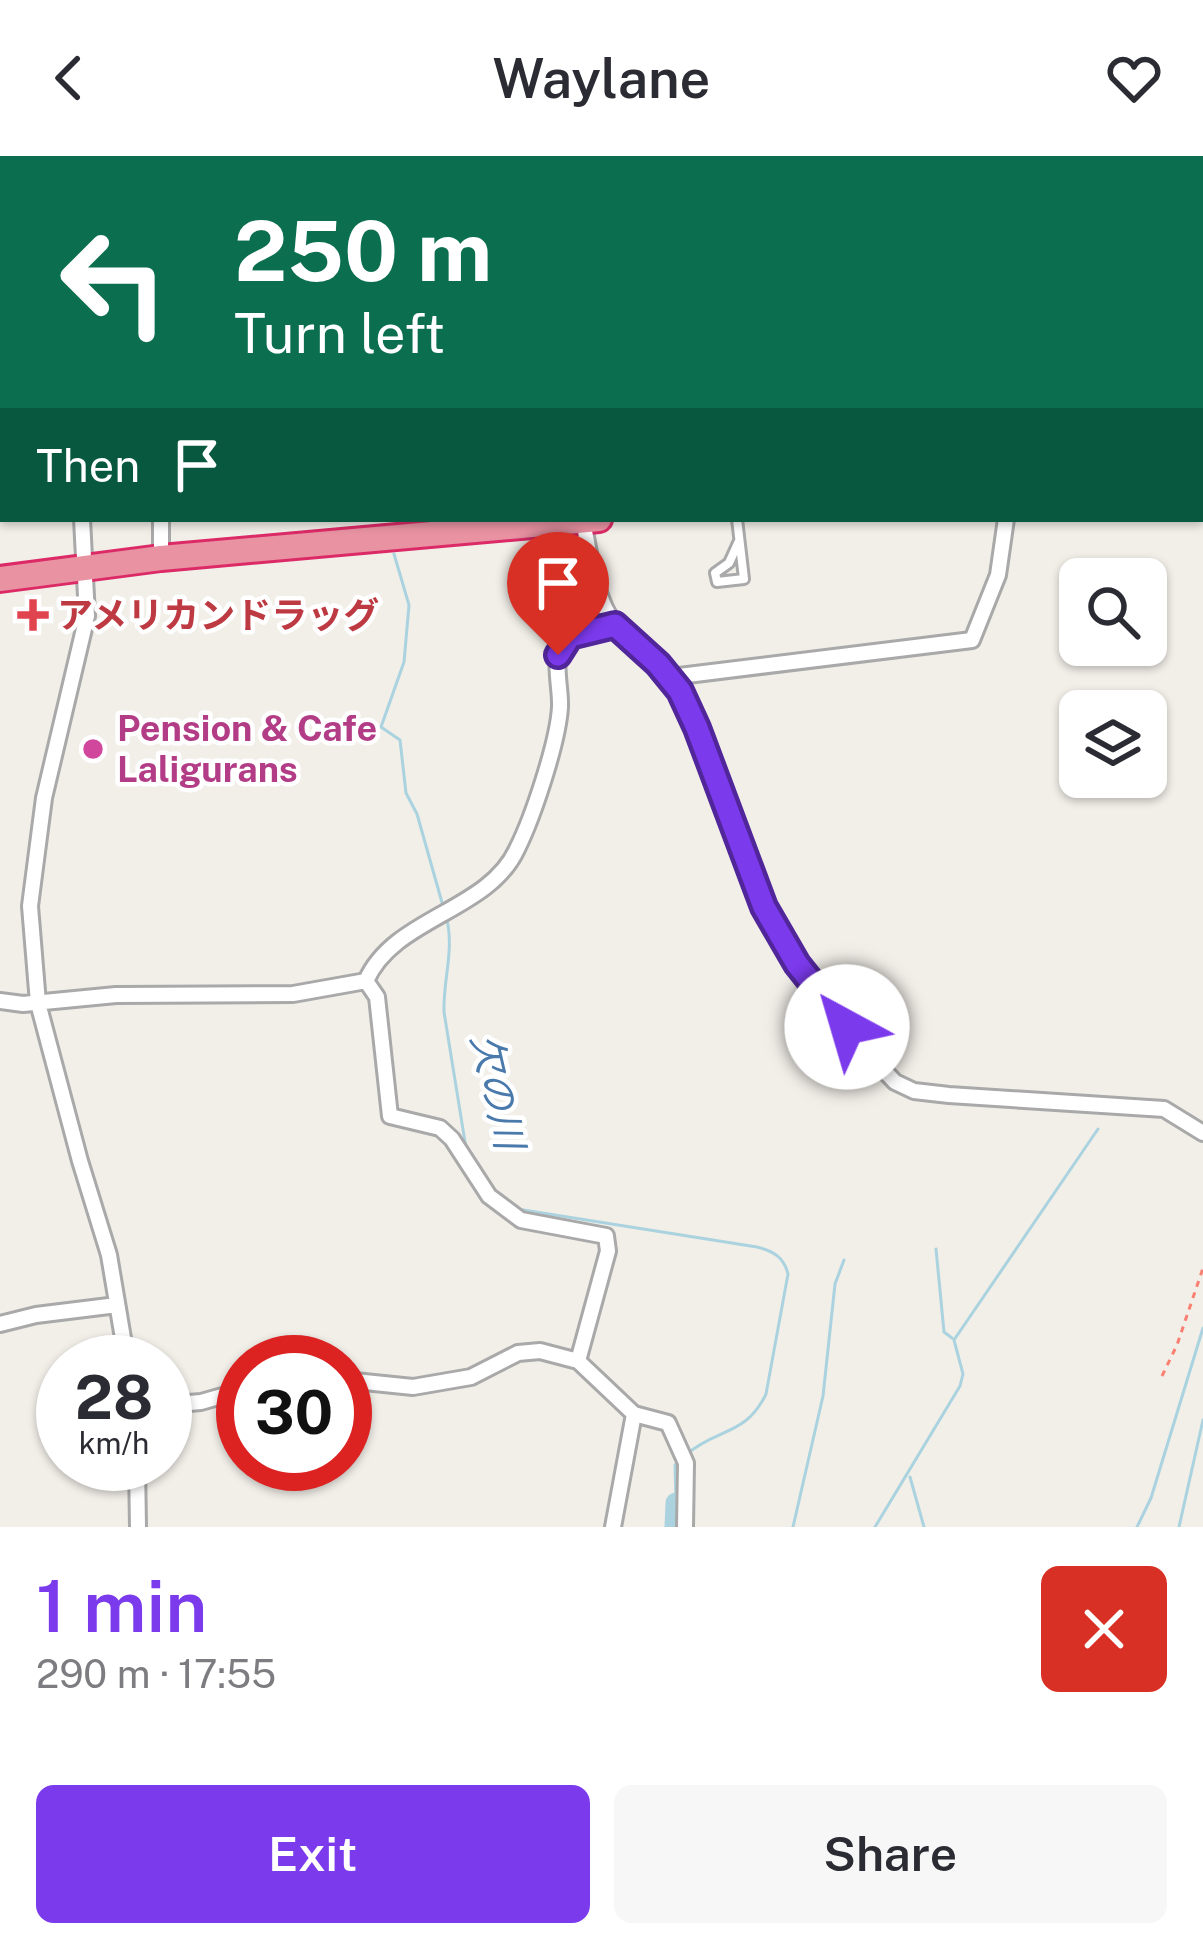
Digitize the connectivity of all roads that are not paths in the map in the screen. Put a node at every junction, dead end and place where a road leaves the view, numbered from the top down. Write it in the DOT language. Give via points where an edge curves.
graph roads {
  1 [pos="82,522"];
  2 [pos="161,522"];
  3 [pos="530,522"];
  4 [pos="578,522"];
  5 [pos="737,522"];
  6 [pos="1006,522"];
  7 [pos="459,525"];
  8 [pos="739,542"];
  9 [pos="161,558"];
  10 [pos="82,569"];
  11 [pos="0,579"];
  12 [pos="615,625"];
  13 [pos="671,677"];
  14 [pos="366,981"];
  15 [pos="0,1000"];
  16 [pos="38,1003"];
  17 [pos="1203,1133"];
  18 [pos="117,1305"];
  19 [pos="0,1324"];
  20 [pos="122,1335"];
  21 [pos="578,1361"];
  22 [pos="372,1383"];
  23 [pos="634,1414"];
  24 [pos="137,1491"];
  25 [pos="138,1527"];
  26 [pos="613,1527"];
  27 [pos="685,1527"];
  1 -- 10 [label="street"];
  2 -- 9 [label="street"];
  3 -- 7 [label="highway"];
  4 -- 12 [label="street"];
  5 -- 8 [label="lane"];
  6 -- 13 [label="street" via="998,575 972,640"];
  7 -- 9 [label="highway"];
  8 -- 8 [label="lane" via="744,579 717,582 715,573"];
  9 -- 10 [label="highway"];
  10 -- 11 [label="highway"];
  10 -- 16 [label="street" via="87,616 33,865"];
  12 -- 13 [label="street"];
  12 -- 14 [label="street" via="562,644 560,711 524,837 503,873 375,961"];
  13 -- 17 [label="street" via="776,930 895,1082 949,1095 1164,1109"];
  14 -- 16 [label="street" via="293,994"];
  14 -- 21 [label="street" via="377,998 390,1116 440,1128 488,1196 520,1220 605,1236 608,1251"];
  15 -- 16 [label="street"];
  16 -- 18 [label="street"];
  18 -- 19 [label="street"];
  18 -- 20 [label="street"];
  21 -- 22 [label="street" via="518,1353 471,1377 412,1387"];
  21 -- 23 [label="street"];
  23 -- 26 [label="street"];
  23 -- 27 [label="street" via="668,1424 684,1457"];
  24 -- 25 [label="street"];
}
